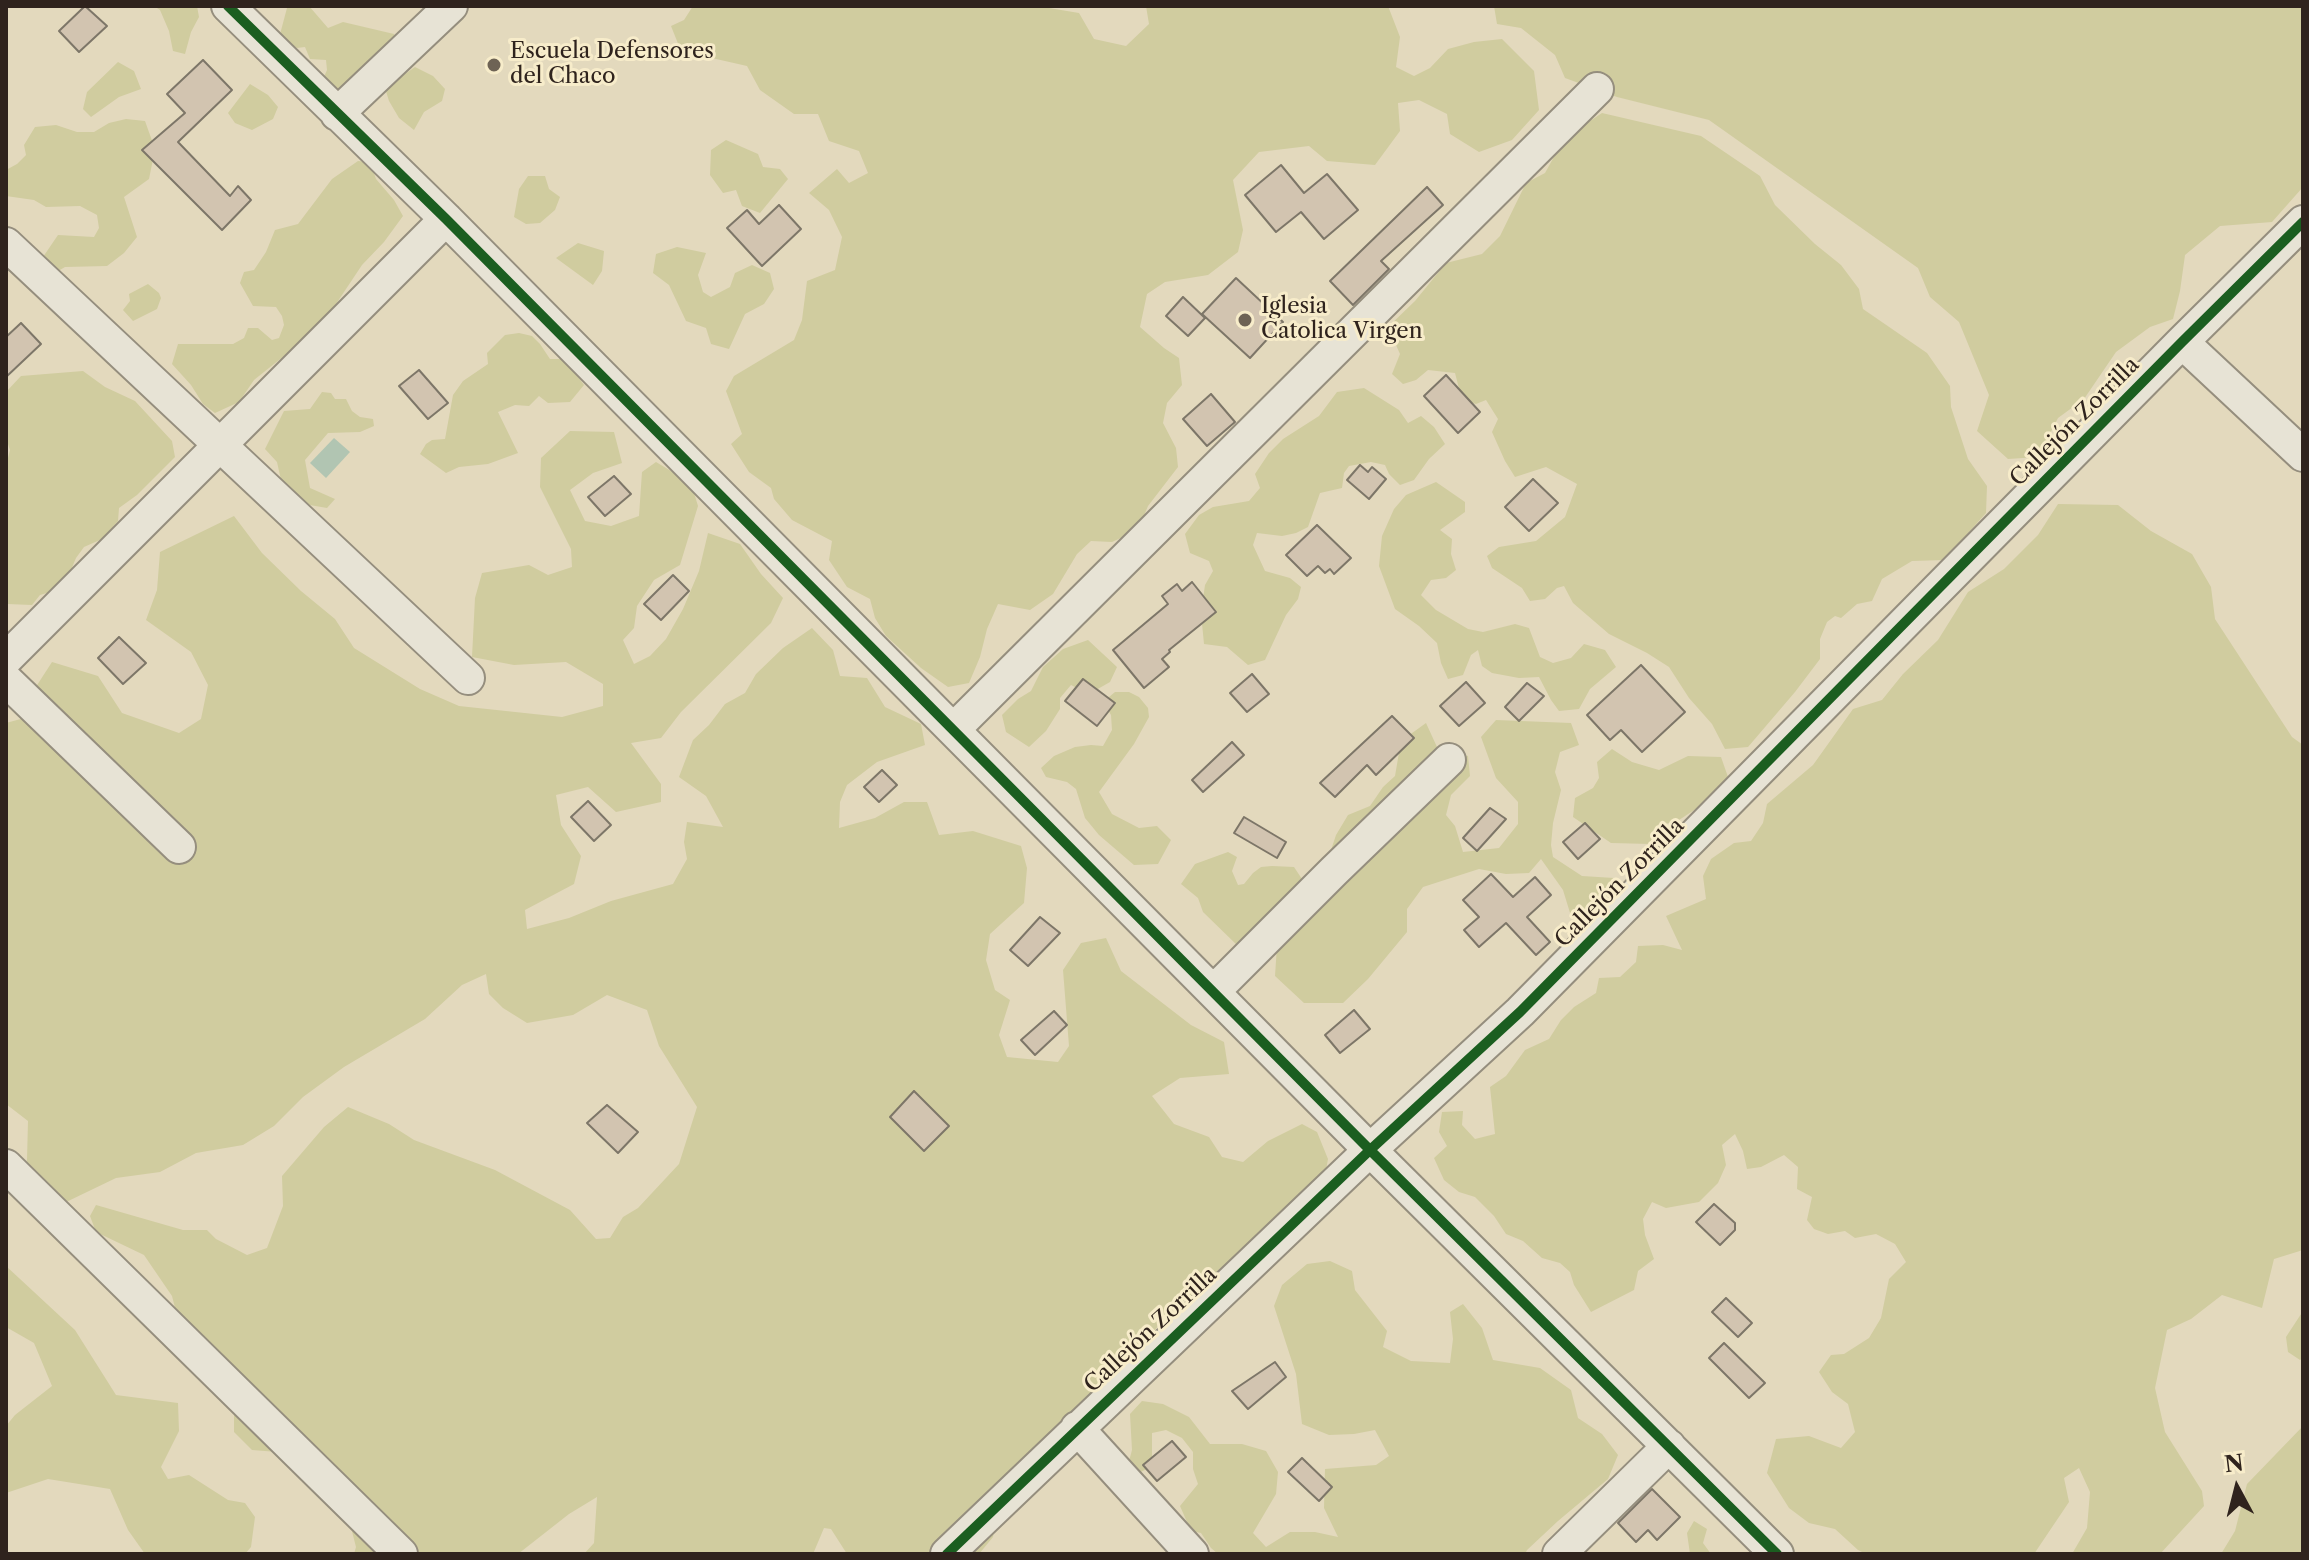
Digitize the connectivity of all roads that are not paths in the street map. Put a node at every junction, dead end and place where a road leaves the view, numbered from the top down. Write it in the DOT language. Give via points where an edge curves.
graph roads {
  1 [pos="228,6"];
  2 [pos="451,6"];
  3 [pos="1597,89"];
  4 [pos="337,114"];
  5 [pos="446,219"];
  6 [pos="2303,222"];
  7 [pos="6,244"];
  8 [pos="2182,342"];
  9 [pos="220,445"];
  10 [pos="2303,455"];
  11 [pos="6,659"];
  12 [pos="468,678"];
  13 [pos="6,680"];
  14 [pos="954,729"];
  15 [pos="1449,760"];
  16 [pos="179,847"];
  17 [pos="1214,991"];
  18 [pos="1370,1150"];
  19 [pos="6,1166"];
  20 [pos="1077,1428"];
  21 [pos="1669,1446"];
  22 [pos="401,1554"];
  23 [pos="947,1554"];
  24 [pos="1192,1554"];
  25 [pos="1559,1554"];
  26 [pos="1777,1554"];
  1 -- 4 [label="street"];
  2 -- 4 [label="street"];
  3 -- 14 [label="street"];
  4 -- 5 [label="street"];
  5 -- 9 [label="street"];
  5 -- 14 [label="street"];
  6 -- 8 [label="street, Callejón Zorrilla"];
  7 -- 9 [label="street"];
  8 -- 10 [label="street"];
  8 -- 18 [label="street, Callejón Zorrilla" via="1520,1012"];
  9 -- 11 [label="street"];
  9 -- 12 [label="street"];
  13 -- 16 [label="street"];
  14 -- 17 [label="street"];
  15 -- 17 [label="street"];
  17 -- 18 [label="street"];
  18 -- 20 [label="street, Callejón Zorrilla"];
  18 -- 21 [label="street"];
  19 -- 22 [label="street"];
  20 -- 23 [label="street, Callejón Zorrilla"];
  20 -- 24 [label="street"];
  21 -- 25 [label="street"];
  21 -- 26 [label="street"];
}
